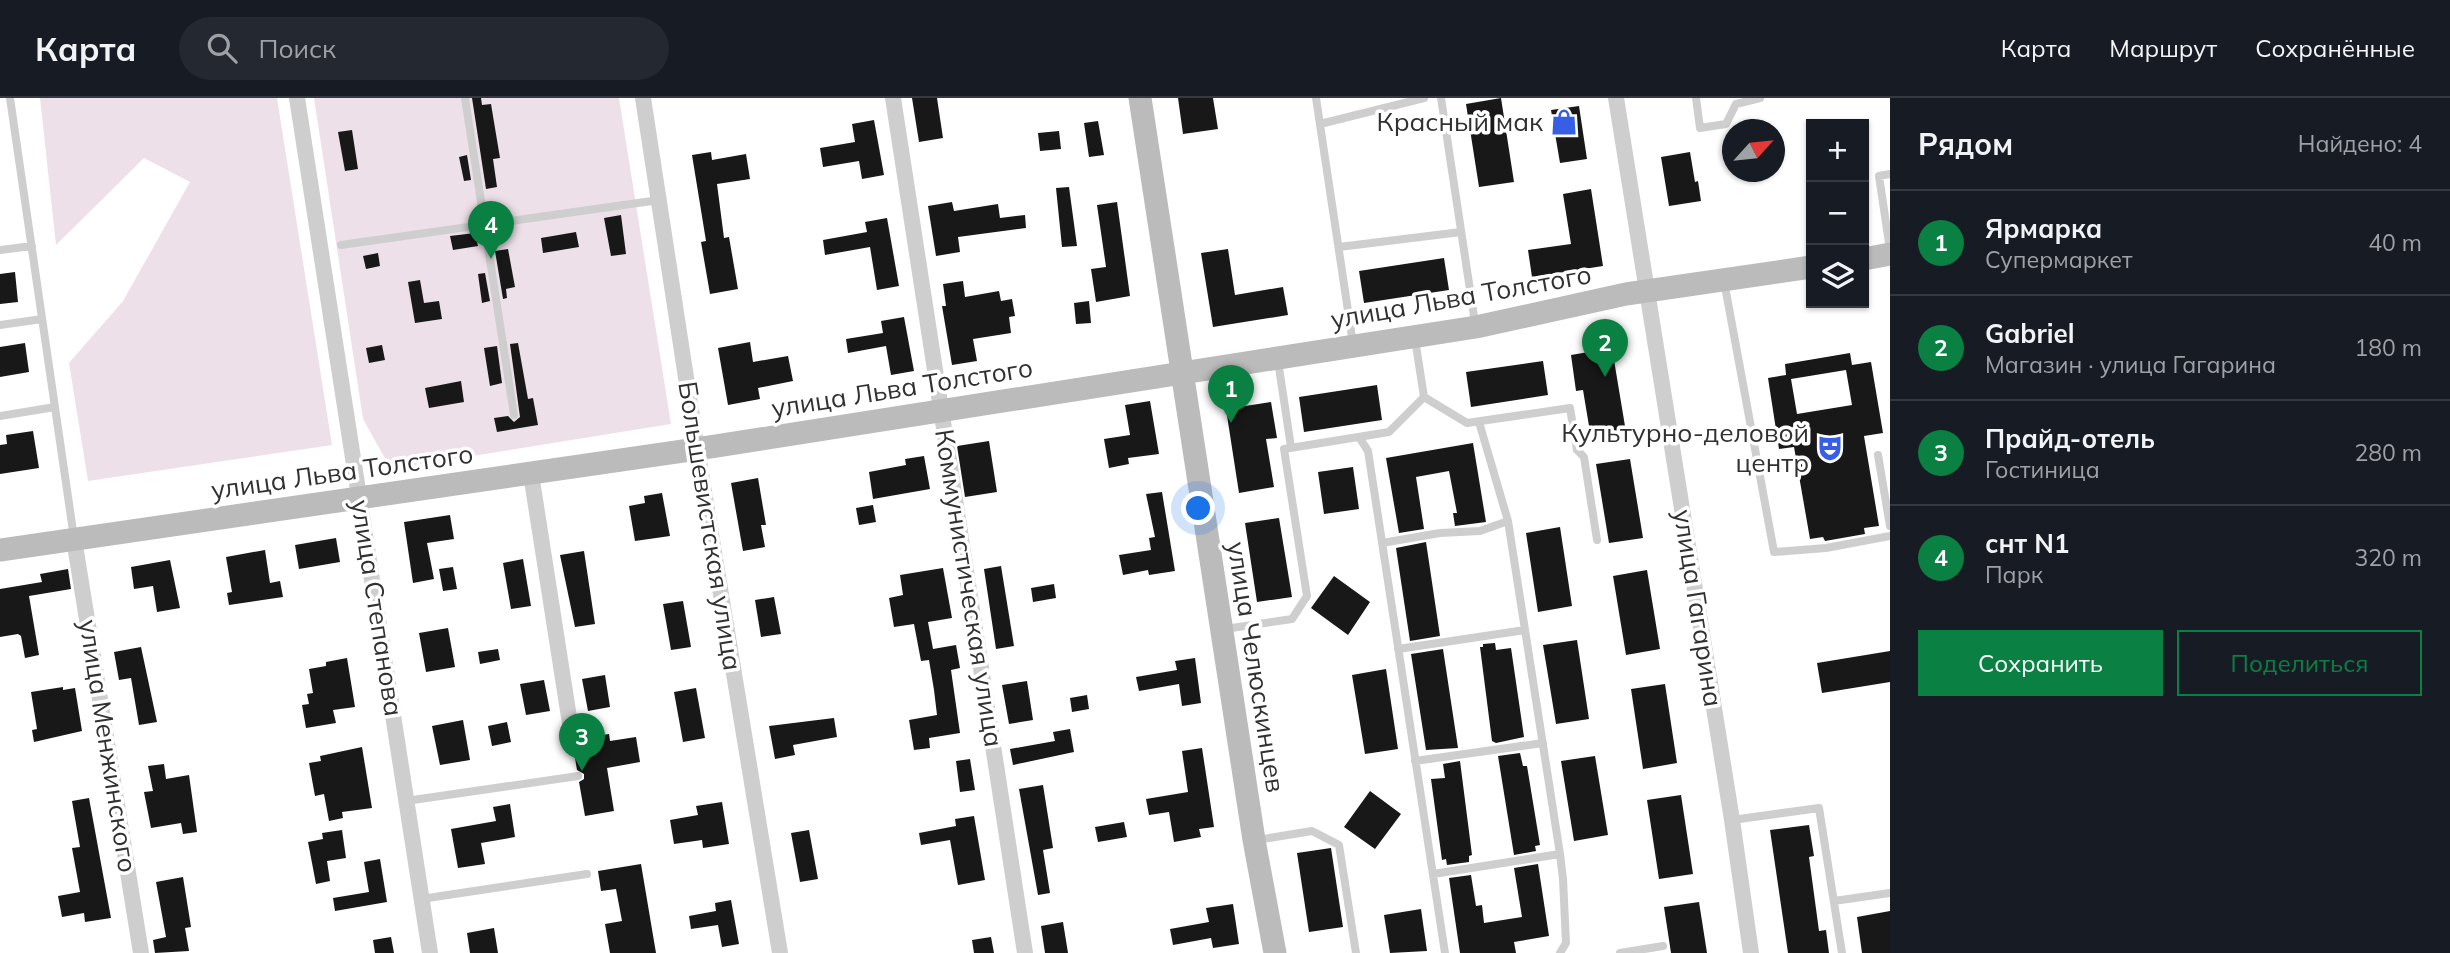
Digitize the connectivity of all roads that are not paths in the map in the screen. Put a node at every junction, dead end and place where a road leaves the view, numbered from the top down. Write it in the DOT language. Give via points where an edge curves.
graph roads {
  1 [pos="10,98"];
  2 [pos="296,98"];
  3 [pos="465,98"];
  4 [pos="643,98"];
  5 [pos="893,98"];
  6 [pos="1140,98"];
  7 [pos="1316,98"];
  8 [pos="1424,98"];
  9 [pos="1441,98"];
  10 [pos="1616,98"];
  11 [pos="1696,98"];
  12 [pos="1760,98"];
  13 [pos="1320,124"];
  14 [pos="1890,174"];
  15 [pos="659,200"];
  16 [pos="485,226"];
  17 [pos="1461,232"];
  18 [pos="341,244"];
  19 [pos="32,246"];
  20 [pos="1339,247"];
  21 [pos="0,250"];
  22 [pos="1890,252"];
  23 [pos="1869,258"];
  24 [pos="1806,268"];
  25 [pos="1724,281"];
  26 [pos="1647,292"];
  27 [pos="42,319"];
  28 [pos="0,326"];
  29 [pos="1476,327"];
  30 [pos="1415,337"];
  31 [pos="1354,346"];
  32 [pos="1278,358"];
  33 [pos="1182,372"];
  34 [pos="1424,397"];
  35 [pos="55,407"];
  36 [pos="941,410"];
  37 [pos="514,415"];
  38 [pos="0,416"];
  39 [pos="1479,422"];
  40 [pos="1359,437"];
  41 [pos="1292,447"];
  42 [pos="697,449"];
  43 [pos="1878,455"];
  44 [pos="531,474"];
  45 [pos="360,497"];
  46 [pos="1508,521"];
  47 [pos="1890,526"];
  48 [pos="1890,536"];
  49 [pos="74,539"];
  50 [pos="1597,540"];
  51 [pos="1382,543"];
  52 [pos="0,550"];
  53 [pos="1222,629"];
  54 [pos="1525,630"];
  55 [pos="1398,649"];
  56 [pos="571,730"];
  57 [pos="1543,743"];
  58 [pos="1415,761"];
  59 [pos="578,776"];
  60 [pos="406,801"];
  61 [pos="1732,820"];
  62 [pos="1254,840"];
  63 [pos="1560,854"];
  64 [pos="587,874"];
  65 [pos="1433,874"];
  66 [pos="1890,893"];
  67 [pos="421,899"];
  68 [pos="1834,901"];
  69 [pos="1663,946"];
  70 [pos="141,953"];
  71 [pos="430,953"];
  72 [pos="780,953"];
  73 [pos="1025,953"];
  74 [pos="1275,953"];
  75 [pos="1356,953"];
  76 [pos="1445,953"];
  77 [pos="1560,953"];
  78 [pos="1620,953"];
  79 [pos="1751,953"];
  80 [pos="1842,953"];
  1 -- 19 [label="lane"];
  2 -- 45 [label="street, улица Степанова"];
  3 -- 16 [label="lane"];
  4 -- 15 [label="street, Большевистская улица"];
  5 -- 36 [label="street, Коммунистическая улица"];
  6 -- 33 [label="street, улица Челюскинцев"];
  7 -- 13 [label="lane"];
  8 -- 13 [label="lane"];
  9 -- 17 [label="lane"];
  10 -- 26 [label="street, улица Гагарина"];
  11 -- 12 [label="lane" via="1700,128 1726,124 1736,104"];
  13 -- 20 [label="lane"];
  14 -- 22 [label="lane" via="1879,176"];
  15 -- 16 [label="lane"];
  15 -- 42 [label="street, Большевистская улица"];
  16 -- 18 [label="lane"];
  16 -- 37 [label="lane"];
  17 -- 20 [label="lane"];
  17 -- 29 [label="lane"];
  19 -- 21 [label="lane"];
  19 -- 27 [label="lane"];
  20 -- 31 [label="lane"];
  22 -- 23 [label="street"];
  24 -- 25 [label="street, улица Льва Толстого"];
  25 -- 26 [label="street, улица Льва Толстого"];
  25 -- 48 [label="lane" via="1774,552"];
  26 -- 29 [label="street, улица Льва Толстого"];
  26 -- 61 [label="street, улица Гагарина"];
  27 -- 28 [label="lane"];
  27 -- 35 [label="lane"];
  29 -- 30 [label="street, улица Льва Толстого"];
  30 -- 31 [label="street, улица Льва Толстого"];
  30 -- 34 [label="lane"];
  31 -- 32 [label="street, улица Льва Толстого"];
  32 -- 33 [label="street, улица Льва Толстого"];
  32 -- 41 [label="lane"];
  33 -- 36 [label="street, улица Льва Толстого"];
  33 -- 53 [label="street, улица Челюскинцев"];
  34 -- 39 [label="lane" via="1467,424"];
  34 -- 40 [label="lane" via="1390,432"];
  35 -- 38 [label="lane"];
  35 -- 49 [label="lane"];
  36 -- 42 [label="street, улица Льва Толстого"];
  36 -- 73 [label="street, Коммунистическая улица"];
  39 -- 46 [label="lane"];
  39 -- 50 [label="lane" via="1570,408 1577,450 1584,457"];
  40 -- 41 [label="lane"];
  40 -- 51 [label="lane" via="1368,451"];
  41 -- 53 [label="lane" via="1284,449 1307,596 1292,619"];
  42 -- 44 [label="street, улица Льва Толстого"];
  42 -- 72 [label="street, Большевистская улица"];
  43 -- 47 [label="lane"];
  44 -- 45 [label="street, улица Льва Толстого"];
  44 -- 56 [label="street"];
  45 -- 49 [label="street, улица Льва Толстого"];
  45 -- 60 [label="street, улица Степанова"];
  46 -- 51 [label="lane" via="1480,531"];
  46 -- 54 [label="lane"];
  49 -- 52 [label="street, улица Льва Толстого"];
  49 -- 70 [label="street, улица Менжинского"];
  51 -- 55 [label="lane"];
  53 -- 62 [label="street, улица Челюскинцев"];
  54 -- 55 [label="lane"];
  54 -- 57 [label="lane"];
  55 -- 58 [label="lane"];
  57 -- 58 [label="lane"];
  57 -- 63 [label="lane"];
  58 -- 65 [label="lane"];
  59 -- 60 [label="lane"];
  60 -- 67 [label="street, улица Степанова"];
  61 -- 68 [label="lane" via="1819,808"];
  61 -- 79 [label="street, улица Гагарина"];
  62 -- 74 [label="street, улица Челюскинцев"];
  62 -- 75 [label="lane" via="1311,831 1339,845"];
  63 -- 65 [label="lane"];
  63 -- 77 [label="lane" via="1566,943"];
  64 -- 67 [label="lane"];
  65 -- 76 [label="lane"];
  66 -- 68 [label="lane"];
  67 -- 71 [label="street, улица Степанова"];
  68 -- 80 [label="lane"];
  69 -- 78 [label="lane"];
}
